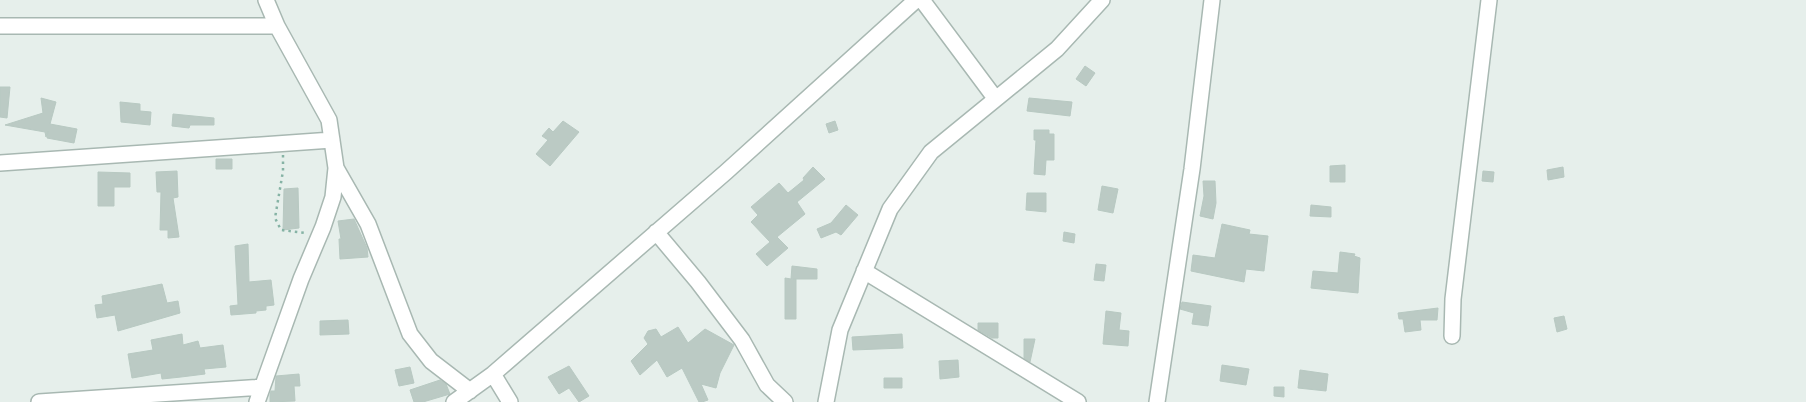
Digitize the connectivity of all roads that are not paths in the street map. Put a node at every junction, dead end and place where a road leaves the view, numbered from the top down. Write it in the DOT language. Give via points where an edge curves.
graph roads {
  1 [pos="266,0"];
  2 [pos="916,0"];
  3 [pos="922,0"];
  4 [pos="1102,0"];
  5 [pos="1212,0"];
  6 [pos="1488,0"];
  7 [pos="0,26"];
  8 [pos="277,26"];
  9 [pos="995,98"];
  10 [pos="332,140"];
  11 [pos="0,163"];
  12 [pos="336,168"];
  13 [pos="656,232"];
  14 [pos="864,271"];
  15 [pos="1452,336"];
  16 [pos="494,374"];
  17 [pos="262,387"];
  18 [pos="470,391"];
  19 [pos="39,402"];
  20 [pos="257,402"];
  21 [pos="454,402"];
  22 [pos="510,402"];
  23 [pos="785,402"];
  24 [pos="826,402"];
  25 [pos="1078,402"];
  26 [pos="1157,402"];
  1 -- 8 [label="street"];
  2 -- 13 [label="street"];
  3 -- 9 [label="street"];
  4 -- 9 [label="street" via="1057,49"];
  5 -- 26 [label="street" via="1192,169"];
  6 -- 15 [label="street" via="1453,299"];
  7 -- 8 [label="street"];
  8 -- 10 [label="street" via="329,120"];
  9 -- 14 [label="street" via="931,152 890,209"];
  10 -- 11 [label="street"];
  10 -- 12 [label="street"];
  12 -- 17 [label="street" via="333,196 320,235"];
  12 -- 18 [label="street" via="368,224 410,334 431,361"];
  13 -- 16 [label="street"];
  13 -- 23 [label="street" via="742,340 767,385"];
  14 -- 24 [label="street" via="840,330"];
  14 -- 25 [label="street"];
  16 -- 18 [label="street"];
  16 -- 22 [label="street"];
  17 -- 19 [label="street"];
  17 -- 20 [label="street"];
  18 -- 21 [label="street"];
}
